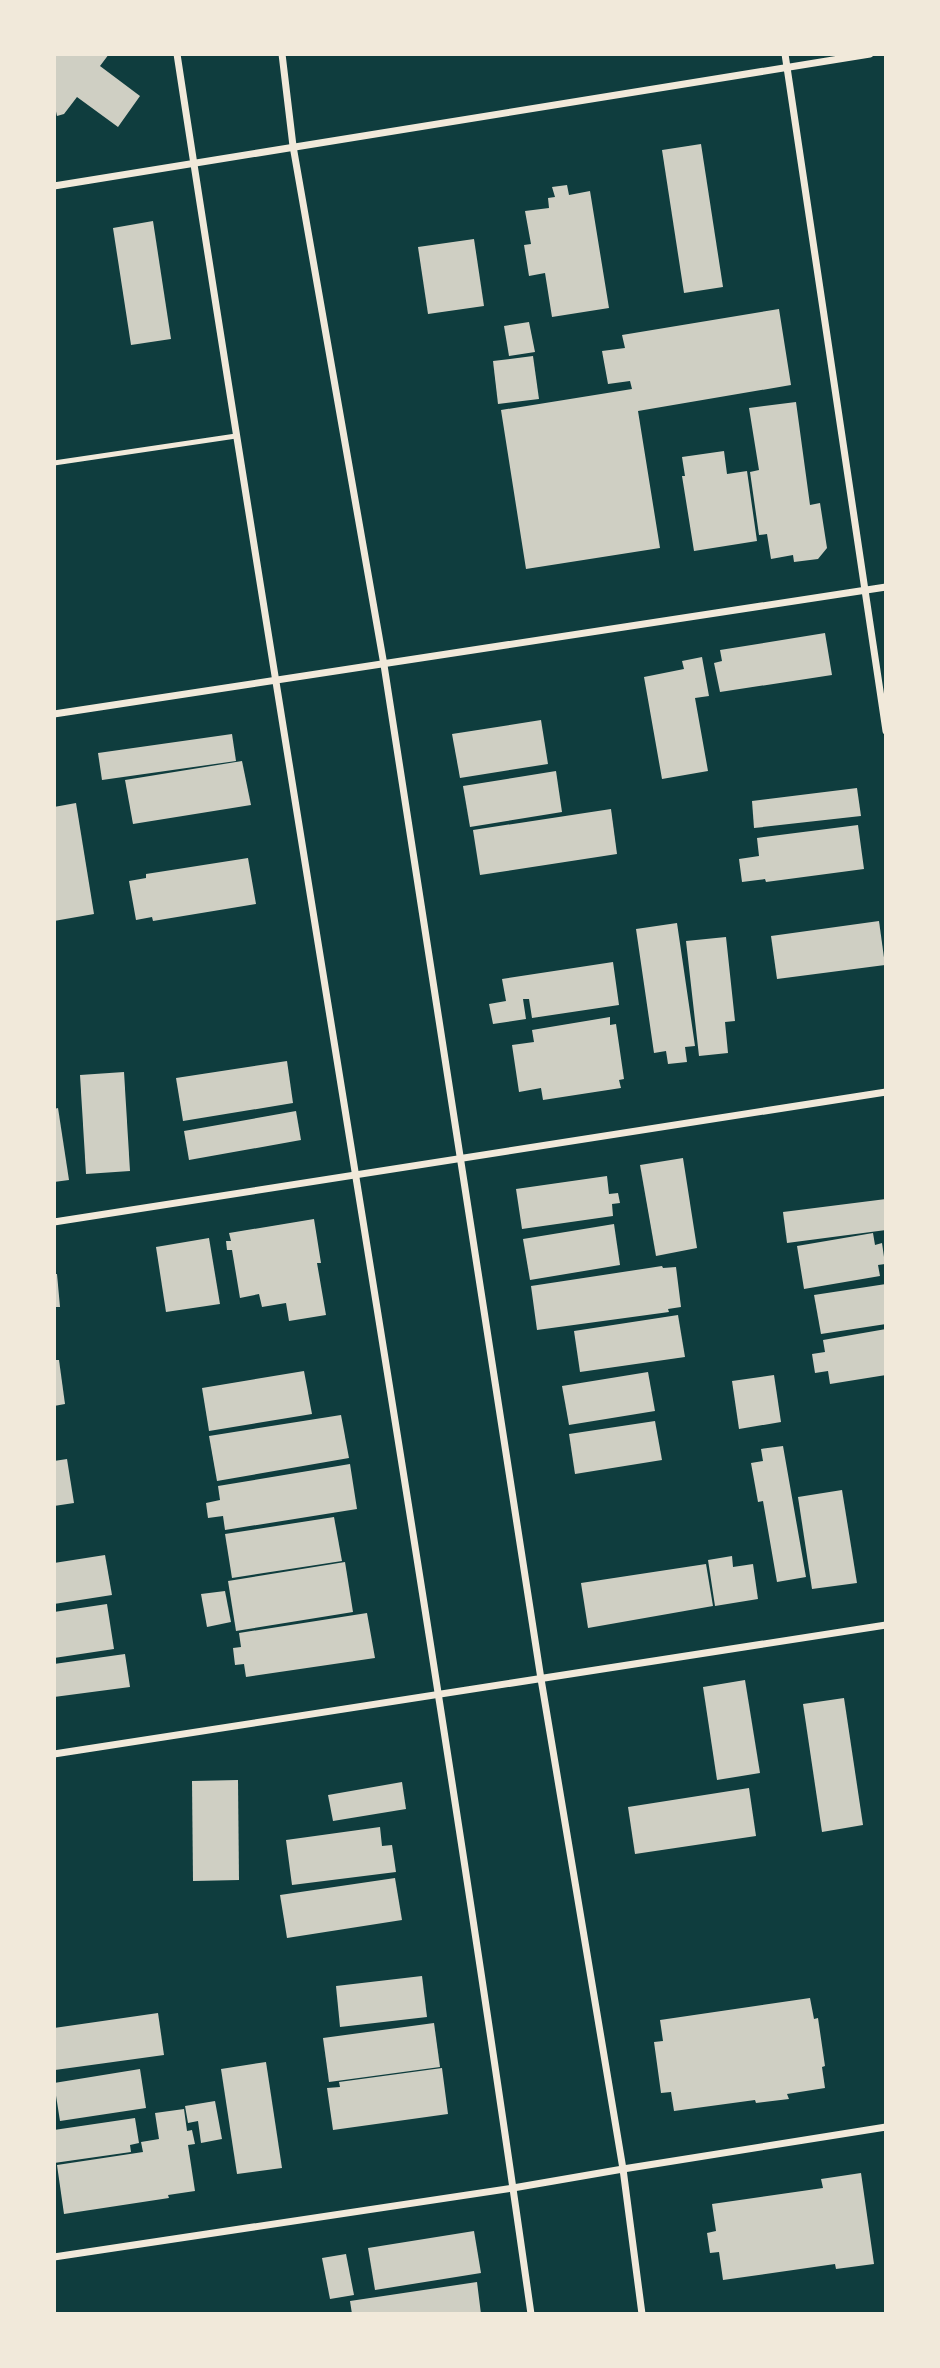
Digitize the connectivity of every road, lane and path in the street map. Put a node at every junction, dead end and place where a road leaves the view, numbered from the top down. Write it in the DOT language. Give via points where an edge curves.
graph roads {
  1 [pos="177,54"];
  2 [pos="282,54"];
  3 [pos="785,54"];
  4 [pos="870,54"];
  5 [pos="786,66"];
  6 [pos="293,146"];
  7 [pos="194,164"];
  8 [pos="54,186"];
  9 [pos="236,436"];
  10 [pos="54,463"];
  11 [pos="886,587"];
  12 [pos="863,591"];
  13 [pos="384,665"];
  14 [pos="276,681"];
  15 [pos="54,714"];
  16 [pos="886,731"];
  17 [pos="886,1092"];
  18 [pos="461,1160"];
  19 [pos="358,1176"];
  20 [pos="54,1222"];
  21 [pos="886,1625"];
  22 [pos="541,1679"];
  23 [pos="437,1695"];
  24 [pos="54,1754"];
  25 [pos="886,2127"];
  26 [pos="623,2168"];
  27 [pos="513,2189"];
  28 [pos="54,2256"];
  29 [pos="531,2314"];
  30 [pos="642,2314"];
  1 -- 7 [label="street"];
  2 -- 6 [label="street"];
  3 -- 5 [label="street"];
  4 -- 5 [label="street"];
  5 -- 6 [label="street"];
  5 -- 12 [label="street"];
  6 -- 7 [label="street"];
  6 -- 13 [label="street"];
  7 -- 8 [label="street"];
  7 -- 9 [label="street"];
  9 -- 10 [label="lane"];
  9 -- 14 [label="street"];
  11 -- 12 [label="street"];
  12 -- 13 [label="street"];
  12 -- 16 [label="street"];
  13 -- 14 [label="street"];
  13 -- 18 [label="street"];
  14 -- 15 [label="street"];
  14 -- 19 [label="street"];
  17 -- 18 [label="street"];
  18 -- 19 [label="street"];
  18 -- 22 [label="street"];
  19 -- 20 [label="street"];
  19 -- 23 [label="street"];
  21 -- 22 [label="street"];
  22 -- 23 [label="street"];
  22 -- 26 [label="street"];
  23 -- 24 [label="street"];
  23 -- 27 [label="street"];
  25 -- 26 [label="street"];
  26 -- 27 [label="street"];
  26 -- 30 [label="street"];
  27 -- 28 [label="street"];
  27 -- 29 [label="street"];
}
